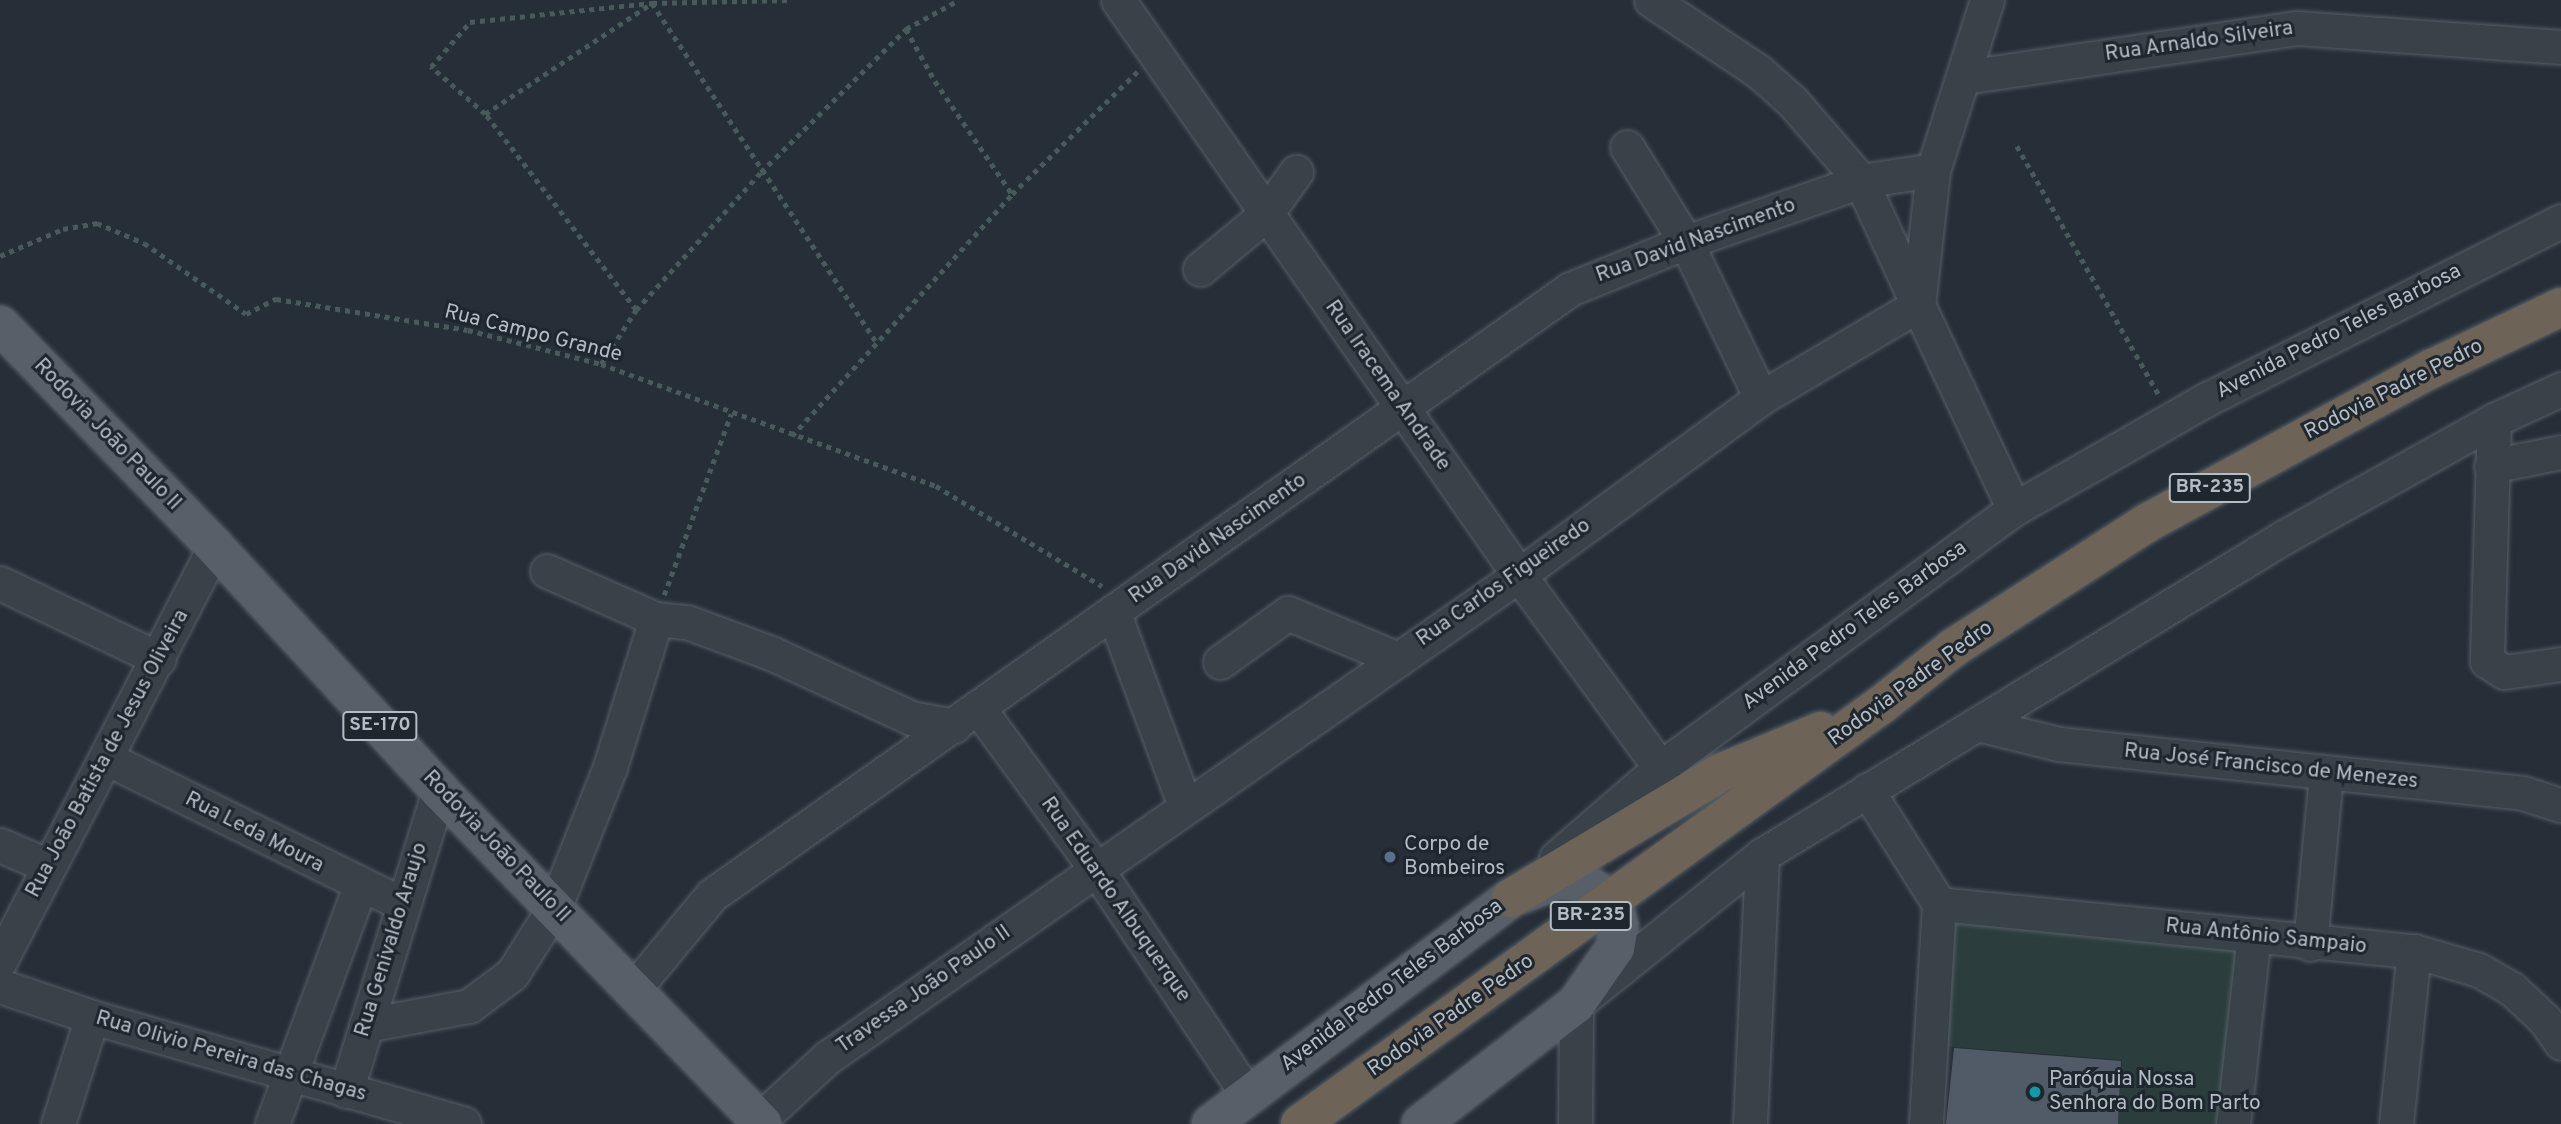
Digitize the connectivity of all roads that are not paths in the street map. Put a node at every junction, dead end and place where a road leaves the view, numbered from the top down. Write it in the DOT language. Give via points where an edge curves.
graph roads {
  1 [pos="1118,0"];
  2 [pos="1651,0"];
  3 [pos="1987,0"];
  4 [pos="2561,47"];
  5 [pos="1965,77"];
  6 [pos="1627,147"];
  7 [pos="1933,170"];
  8 [pos="1296,172"];
  9 [pos="1861,181"];
  10 [pos="1266,214"];
  11 [pos="2561,221"];
  12 [pos="1686,242"];
  13 [pos="1200,269"];
  14 [pos="1918,306"];
  15 [pos="2561,307"];
  16 [pos="0,325"];
  17 [pos="2561,389"];
  18 [pos="1761,398"];
  19 [pos="1404,409"];
  20 [pos="2494,420"];
  21 [pos="2561,452"];
  22 [pos="2491,466"];
  23 [pos="2014,509"];
  24 [pos="215,547"];
  25 [pos="547,570"];
  26 [pos="1519,575"];
  27 [pos="0,583"];
  28 [pos="1121,608"];
  29 [pos="656,619"];
  30 [pos="159,659"];
  31 [pos="1398,659"];
  32 [pos="1220,662"];
  33 [pos="2561,664"];
  34 [pos="1881,705"];
  35 [pos="967,718"];
  36 [pos="1981,725"];
  37 [pos="108,759"];
  38 [pos="1660,768"];
  39 [pos="2326,774"];
  40 [pos="439,790"];
  41 [pos="1867,790"];
  42 [pos="2561,805"];
  43 [pos="1185,806"];
  44 [pos="0,845"];
  45 [pos="1762,855"];
  46 [pos="49,866"];
  47 [pos="1097,870"];
  48 [pos="360,886"];
  49 [pos="1511,898"];
  50 [pos="1610,902"];
  51 [pos="401,903"];
  52 [pos="1939,904"];
  53 [pos="555,906"];
  54 [pos="2254,935"];
  55 [pos="2310,944"];
  56 [pos="2414,951"];
  57 [pos="0,961"];
  58 [pos="0,986"];
  59 [pos="633,990"];
  60 [pos="1576,1004"];
  61 [pos="92,1017"];
  62 [pos="366,1025"];
  63 [pos="2561,1043"];
  64 [pos="288,1074"];
  65 [pos="346,1091"];
  66 [pos="1345,1091"];
  67 [pos="1247,1094"];
  68 [pos="760,1123"];
  69 [pos="58,1124"];
  70 [pos="272,1124"];
  71 [pos="464,1124"];
  72 [pos="1211,1124"];
  73 [pos="1300,1124"];
  74 [pos="1322,1124"];
  75 [pos="1421,1124"];
  76 [pos="1575,1124"];
  77 [pos="1750,1124"];
  78 [pos="1926,1124"];
  79 [pos="2233,1124"];
  80 [pos="2396,1124"];
  1 -- 10 [label="street, Rua Iracema Andrade"];
  2 -- 9 [label="street" via="1793,101"];
  3 -- 5 [label="street"];
  4 -- 5 [label="street, Rua Arnaldo Silveira" via="2297,28"];
  5 -- 7 [label="street"];
  6 -- 12 [label="street"];
  7 -- 9 [label="street, Rua David Nascimento"];
  7 -- 14 [label="street"];
  8 -- 10 [label="street"];
  9 -- 12 [label="street, Rua David Nascimento"];
  9 -- 14 [label="street"];
  10 -- 13 [label="street"];
  10 -- 19 [label="street, Rua Iracema Andrade"];
  11 -- 23 [label="street, Avenida Pedro Teles Barbosa" via="2401,298"];
  12 -- 18 [label="street"];
  12 -- 19 [label="street, Rua David Nascimento" via="1570,289"];
  14 -- 18 [label="street, Rua Carlos Figueiredo"];
  14 -- 23 [label="street"];
  15 -- 34 [label="highway, Rodovia Padre Pedro / BR-235" via="2431,369 2147,523 1953,649"];
  16 -- 24 [label="main road, Rodovia João Paulo II / SE-170"];
  17 -- 20 [label="street"];
  18 -- 26 [label="street, Rua Carlos Figueiredo"];
  19 -- 26 [label="street, Rua Iracema Andrade"];
  19 -- 28 [label="street, Rua David Nascimento"];
  20 -- 22 [label="street"];
  20 -- 36 [label="street" via="2284,537"];
  21 -- 22 [label="street"];
  22 -- 33 [label="street" via="2487,661 2504,672"];
  23 -- 38 [label="street, Avenida Pedro Teles Barbosa"];
  24 -- 30 [label="street, Rua João Batista de Jesus Oliveira"];
  24 -- 40 [label="main road, Rodovia João Paulo II / SE-170"];
  25 -- 29 [label="street"];
  26 -- 31 [label="street, Rua Carlos Figueiredo"];
  26 -- 38 [label="street, Rua Iracema Andrade"];
  27 -- 30 [label="street"];
  28 -- 35 [label="street, Rua David Nascimento"];
  28 -- 43 [label="street"];
  29 -- 35 [label="street" via="710,629 911,718"];
  29 -- 53 [label="street" via="610,767"];
  30 -- 37 [label="street, Rua João Batista de Jesus Oliveira"];
  31 -- 32 [label="street" via="1288,613"];
  31 -- 43 [label="street, Rua Carlos Figueiredo"];
  34 -- 49 [label="highway" via="1720,773"];
  34 -- 50 [label="highway, Rodovia Padre Pedro / BR-235"];
  35 -- 47 [label="street, Rua Eduardo Albuquerque"];
  35 -- 59 [label="street, Rua David Nascimento" via="712,895"];
  36 -- 39 [label="street, Rua José Francisco de Menezes" via="2034,740"];
  36 -- 41 [label="street"];
  37 -- 46 [label="street, Rua João Batista de Jesus Oliveira"];
  37 -- 48 [label="street, Rua Leda Moura"];
  38 -- 49 [label="street, Avenida Pedro Teles Barbosa"];
  39 -- 42 [label="street, Rua José Francisco de Menezes" via="2524,793"];
  39 -- 55 [label="street"];
  40 -- 51 [label="street, Rua Genivaldo Araujo"];
  40 -- 53 [label="main road, Rodovia João Paulo II / SE-170"];
  41 -- 45 [label="street"];
  41 -- 52 [label="street"];
  43 -- 47 [label="street, Rua Carlos Figueiredo"];
  44 -- 46 [label="street"];
  45 -- 60 [label="street"];
  45 -- 77 [label="street"];
  46 -- 57 [label="street, Rua João Batista de Jesus Oliveira"];
  47 -- 67 [label="street, Rua Eduardo Albuquerque"];
  47 -- 68 [label="street, Travessa João Paulo II" via="828,1057"];
  48 -- 51 [label="street, Rua Leda Moura"];
  48 -- 64 [label="street"];
  49 -- 50 [label="main road" via="1558,880 1583,882"];
  49 -- 67 [label="main road, Avenida Pedro Teles Barbosa"];
  50 -- 60 [label="main road" via="1619,926 1615,948"];
  50 -- 66 [label="highway, Rodovia Padre Pedro / BR-235"];
  51 -- 62 [label="street, Rua Genivaldo Araujo"];
  52 -- 54 [label="street, Rua Antônio Sampaio"];
  52 -- 78 [label="street"];
  53 -- 59 [label="main road, Rodovia João Paulo II / SE-170"];
  53 -- 62 [label="street" via="512,974 490,994 469,1006"];
  54 -- 55 [label="street, Rua Antônio Sampaio"];
  54 -- 79 [label="street"];
  55 -- 56 [label="street, Rua Antônio Sampaio"];
  56 -- 63 [label="street, Rua Antônio Sampaio" via="2479,970 2512,989 2545,1020"];
  56 -- 80 [label="street"];
  58 -- 61 [label="street, Rua Olivio Pereira das Chagas"];
  59 -- 68 [label="main road, Rodovia João Paulo II / SE-170"];
  60 -- 75 [label="main road"];
  60 -- 76 [label="street"];
  61 -- 64 [label="street, Rua Olivio Pereira das Chagas"];
  61 -- 69 [label="street"];
  62 -- 65 [label="street, Rua Genivaldo Araujo"];
  64 -- 65 [label="street, Rua Olivio Pereira das Chagas"];
  64 -- 70 [label="street"];
  65 -- 71 [label="street, Rua Olivio Pereira das Chagas"];
  66 -- 73 [label="highway, Rodovia Padre Pedro / BR-235"];
  66 -- 74 [label="highway"];
  67 -- 72 [label="main road, Avenida Pedro Teles Barbosa"];
}
